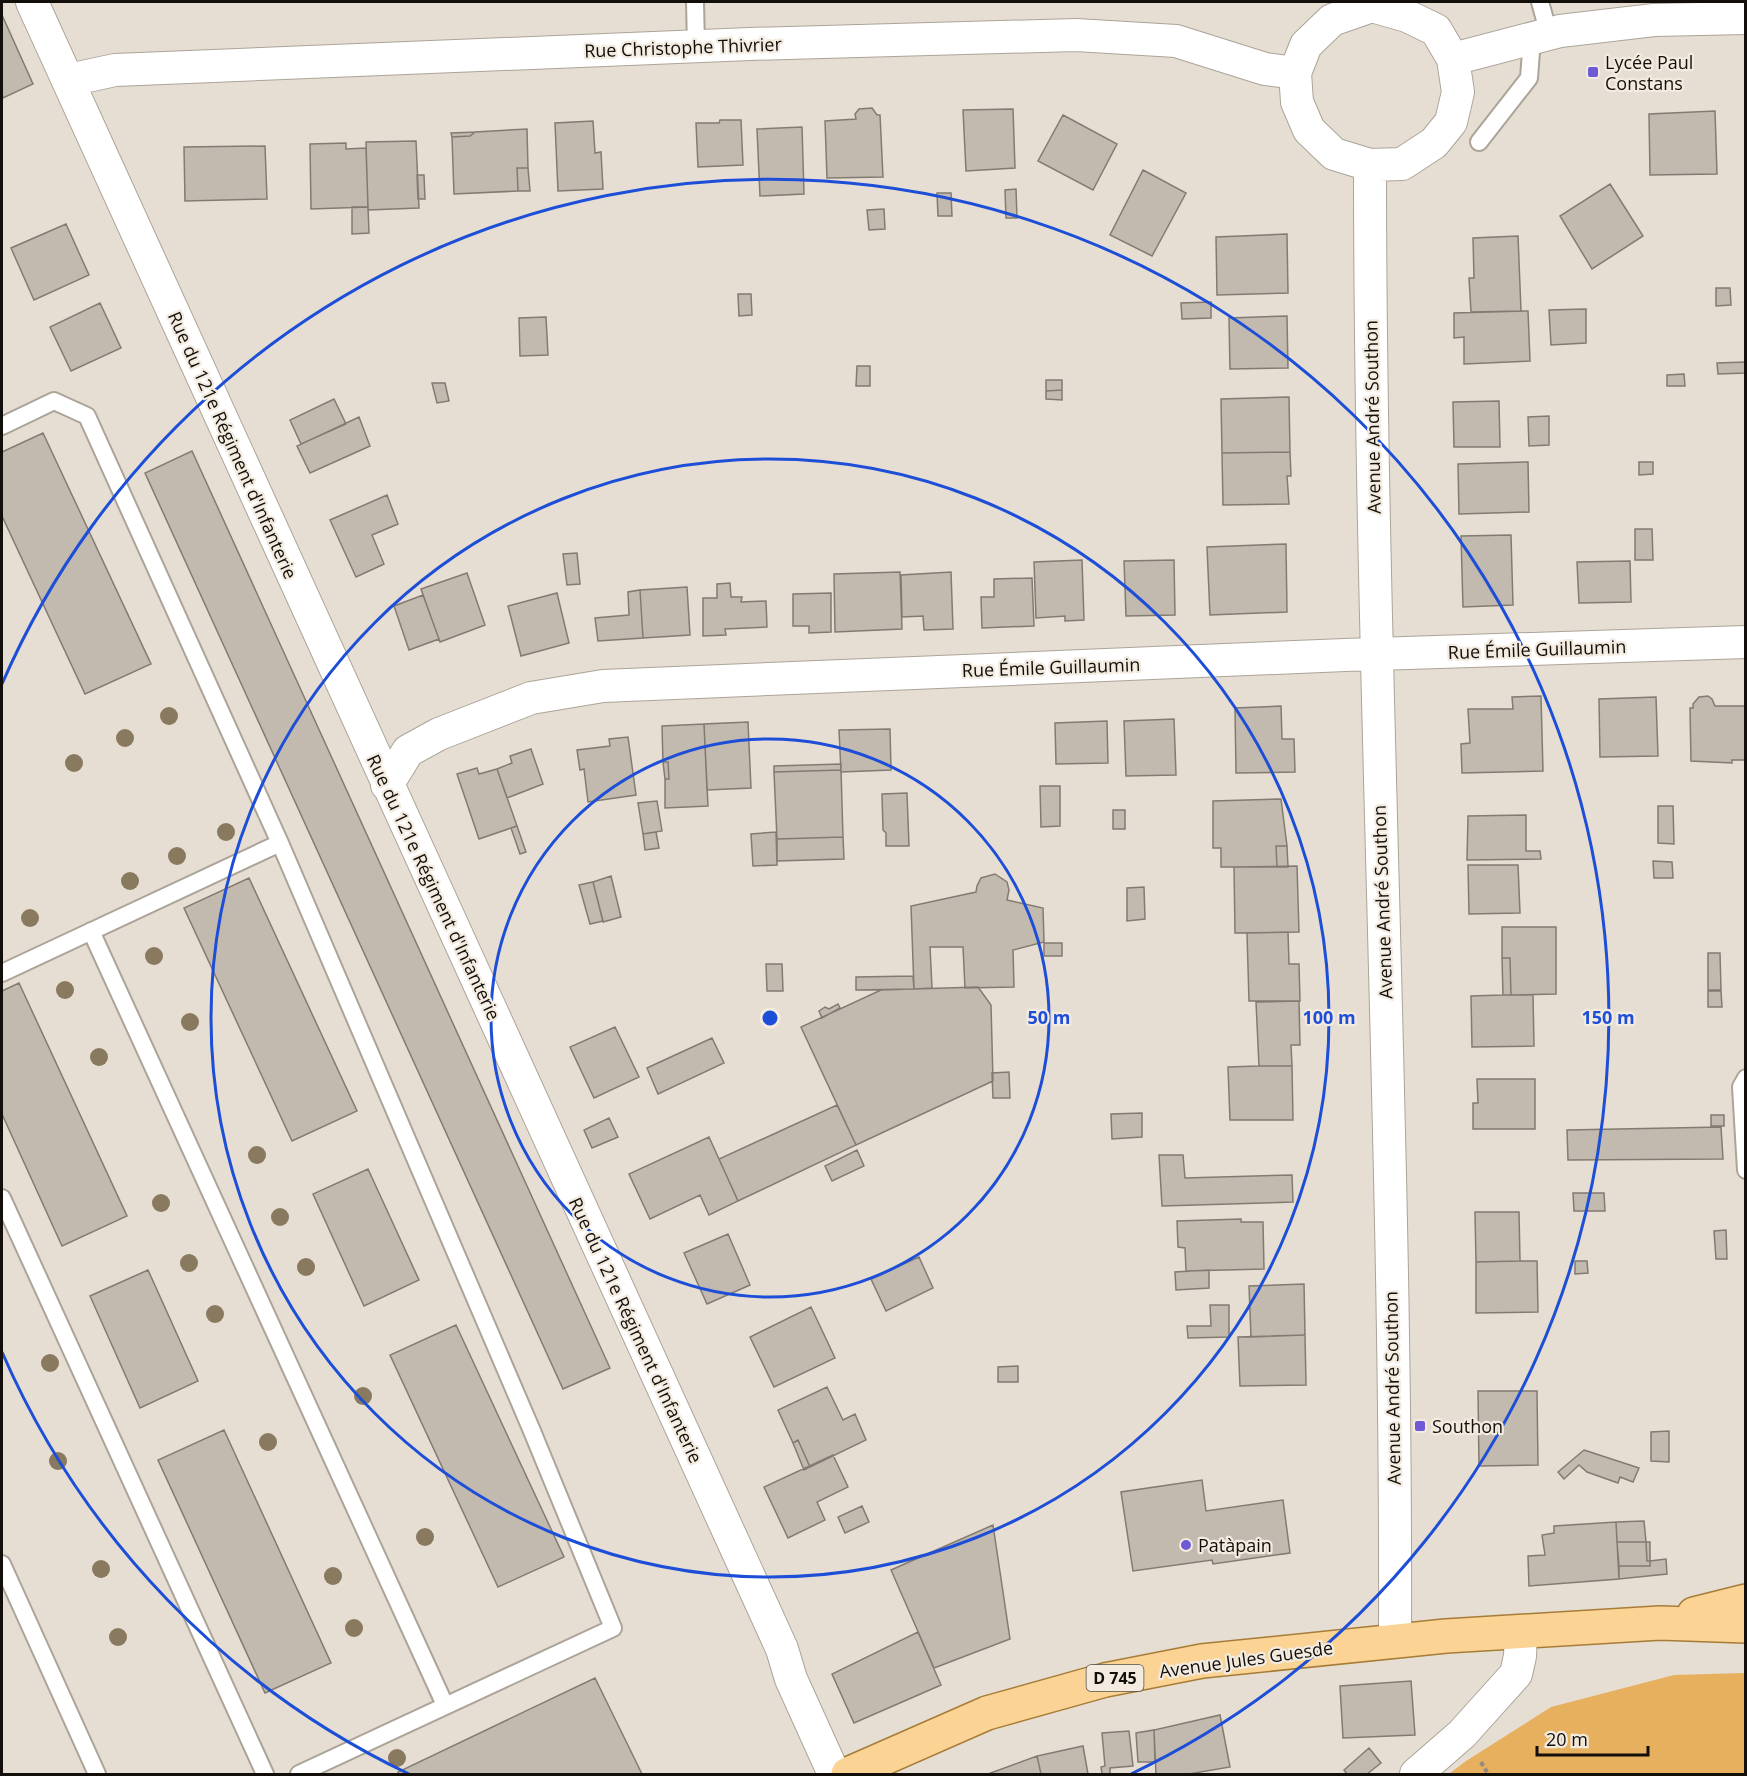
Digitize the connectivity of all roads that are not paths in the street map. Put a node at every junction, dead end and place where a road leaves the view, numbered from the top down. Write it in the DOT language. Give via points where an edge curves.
graph roads {
  1 [pos="32,2"];
  2 [pos="695,2"];
  3 [pos="1540,2"];
  4 [pos="1746,18"];
  5 [pos="1541,36"];
  6 [pos="696,46"];
  7 [pos="1453,59"];
  8 [pos="1294,73"];
  9 [pos="69,80"];
  10 [pos="1479,142"];
  11 [pos="1370,165"];
  12 [pos="2,426"];
  13 [pos="1746,642"];
  14 [pos="1375,654"];
  15 [pos="387,785"];
  16 [pos="280,843"];
  17 [pos="91,931"];
  18 [pos="2,973"];
  19 [pos="1746,1078"];
  20 [pos="1746,1170"];
  21 [pos="2,1198"];
  22 [pos="2,1564"];
  23 [pos="1746,1601"];
  24 [pos="1660,1623"];
  25 [pos="1746,1626"];
  26 [pos="1521,1632"];
  27 [pos="1395,1640"];
  28 [pos="445,1705"];
  29 [pos="97,1774"];
  30 [pos="265,1774"];
  31 [pos="299,1774"];
  32 [pos="834,1774"];
  33 [pos="848,1774"];
  34 [pos="1416,1774"];
  1 -- 9 [label="street, Rue du 121e Régiment d'Infanterie"];
  2 -- 6 [label="lane"];
  3 -- 5 [label="lane"];
  4 -- 5 [label="street" via="1654,20"];
  5 -- 7 [label="street"];
  5 -- 10 [label="lane" via="1529,78"];
  6 -- 8 [label="street, Rue Christophe Thivrier" via="1076,35 1176,40 1265,69"];
  6 -- 9 [label="street, Rue Christophe Thivrier" via="115,70"];
  7 -- 8 [label="street" via="1436,30 1372,6 1332,20 1306,45"];
  7 -- 11 [label="street" via="1458,92 1451,122 1434,143 1402,164"];
  8 -- 11 [label="street" via="1297,102 1309,130 1334,154"];
  9 -- 15 [label="street, Rue du 121e Régiment d'Infanterie"];
  11 -- 14 [label="street, Avenue André Southon"];
  12 -- 16 [label="lane" via="54,401 87,416"];
  13 -- 14 [label="street, Rue Émile Guillaumin"];
  14 -- 15 [label="street, Rue Émile Guillaumin" via="603,686 531,698 439,734 408,752"];
  14 -- 27 [label="street, Avenue André Southon" via="1390,1183"];
  15 -- 32 [label="street, Rue du 121e Régiment d'Infanterie" via="782,1649 791,1679"];
  16 -- 17 [label="lane"];
  16 -- 28 [label="lane" via="613,1628"];
  17 -- 18 [label="lane"];
  17 -- 28 [label="lane"];
  19 -- 20 [label="lane" via="1741,1087"];
  21 -- 30 [label="lane"];
  22 -- 29 [label="lane"];
  23 -- 24 [label="main road, Avenue Jules Guesde / D 745"];
  24 -- 25 [label="main road, Avenue Jules Guesde / D 745"];
  24 -- 26 [label="main road, Avenue Jules Guesde / D 745"];
  26 -- 27 [label="main road, Avenue Jules Guesde / D 745"];
  26 -- 34 [label="street" via="1516,1674 1462,1734"];
  27 -- 33 [label="main road, Avenue Jules Guesde / D 745" via="1202,1661 1105,1680 987,1713"];
  28 -- 31 [label="lane"];
}
